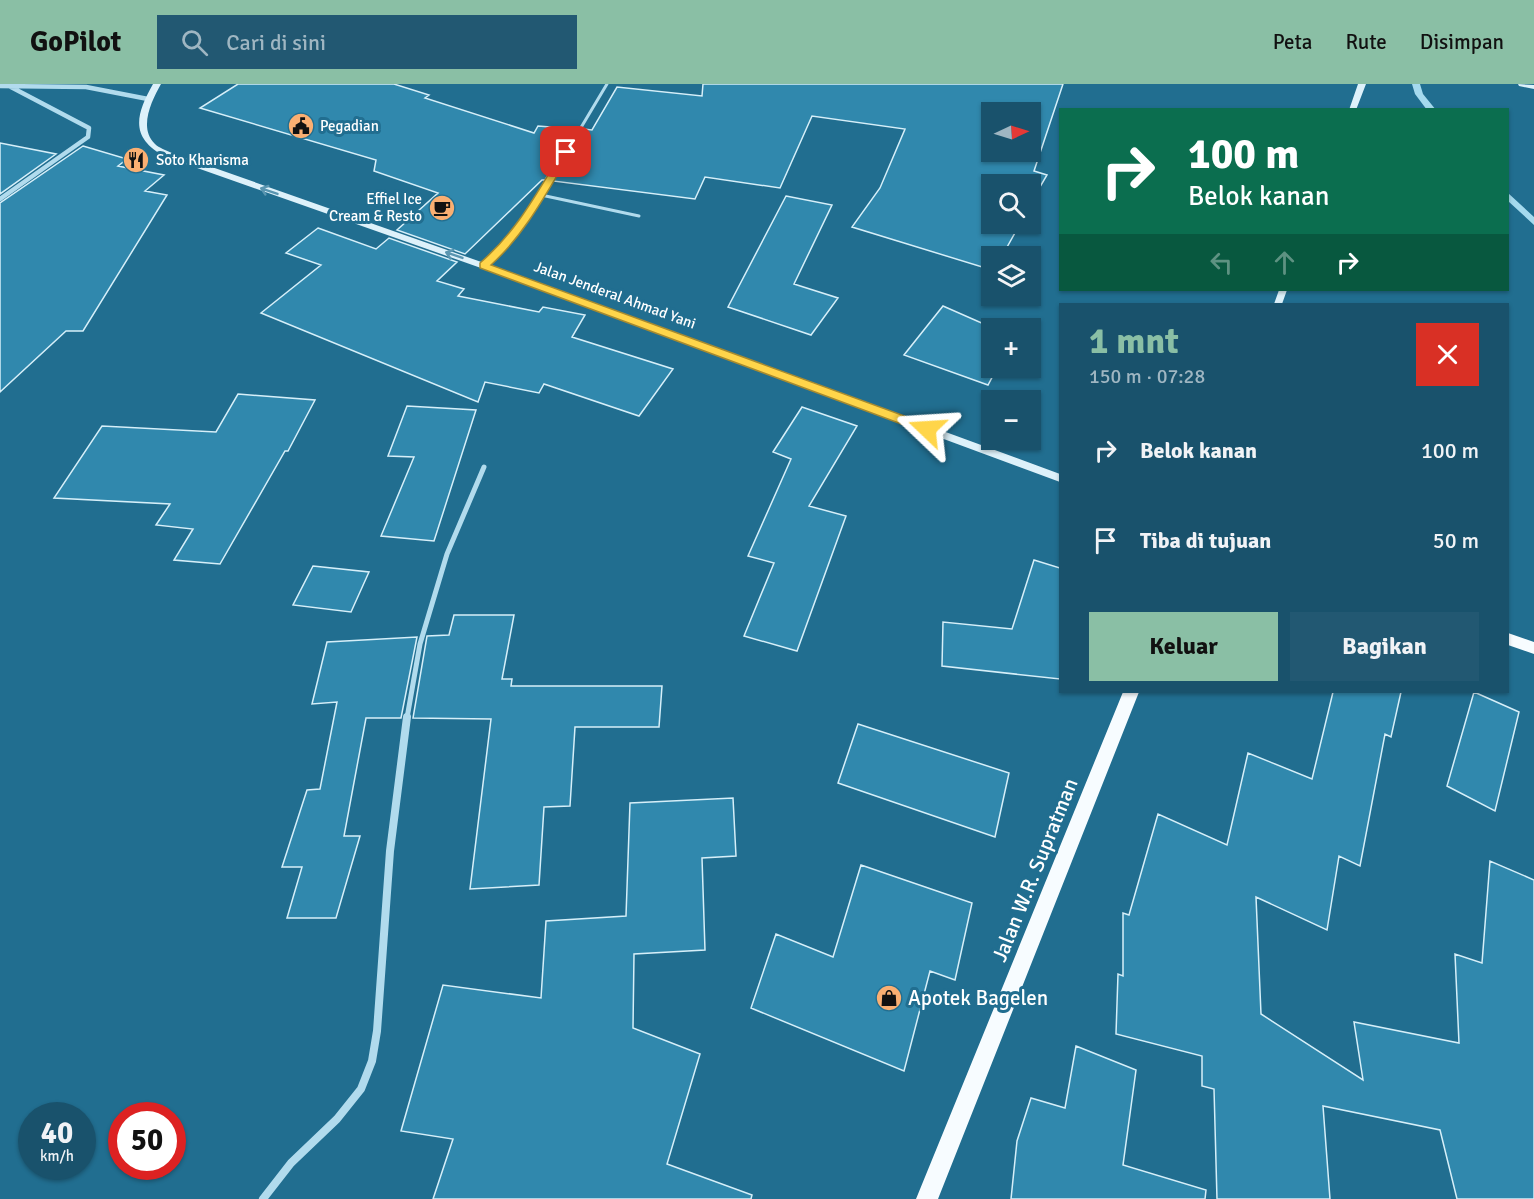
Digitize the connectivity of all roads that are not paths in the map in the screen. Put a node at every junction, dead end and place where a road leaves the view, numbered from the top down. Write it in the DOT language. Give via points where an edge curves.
graph roads {
  1 [pos="157,84"];
  2 [pos="607,84"];
  3 [pos="1362,84"];
  4 [pos="1522,84"];
  5 [pos="10,85"];
  6 [pos="0,86"];
  7 [pos="1534,87"];
  8 [pos="148,99"];
  9 [pos="1353,108"];
  10 [pos="541,195"];
  11 [pos="0,199"];
  12 [pos="639,216"];
  13 [pos="484,266"];
  14 [pos="484,467"];
  15 [pos="1059,478"];
  16 [pos="1509,639"];
  17 [pos="1534,648"];
  18 [pos="1131,693"];
  19 [pos="263,1199"];
  20 [pos="927,1199"];
  1 -- 8 [label="main road, Jalan Jenderal Ahmad Yani"];
  2 -- 10 [label="lane"];
  3 -- 9 [label="main road"];
  4 -- 7 [label="main road"];
  5 -- 6 [label="street"];
  5 -- 8 [label="street" via="86,87"];
  5 -- 11 [label="street" via="89,128 88,136"];
  13 -- 8 [label="main road, Jalan Jenderal Ahmad Yani, one-way" via="169,155 149,142 143,127"];
  10 -- 12 [label="lane"];
  10 -- 13 [label="lane" via="507,246"];
  13 -- 15 [label="main road, Jalan Jenderal Ahmad Yani"];
  14 -- 19 [label="street" via="447,554 420,644 390,851 372,1061 361,1089 337,1119 291,1162"];
  16 -- 17 [label="main road"];
  18 -- 20 [label="main road, Jalan W.R. Supratman"];
}
